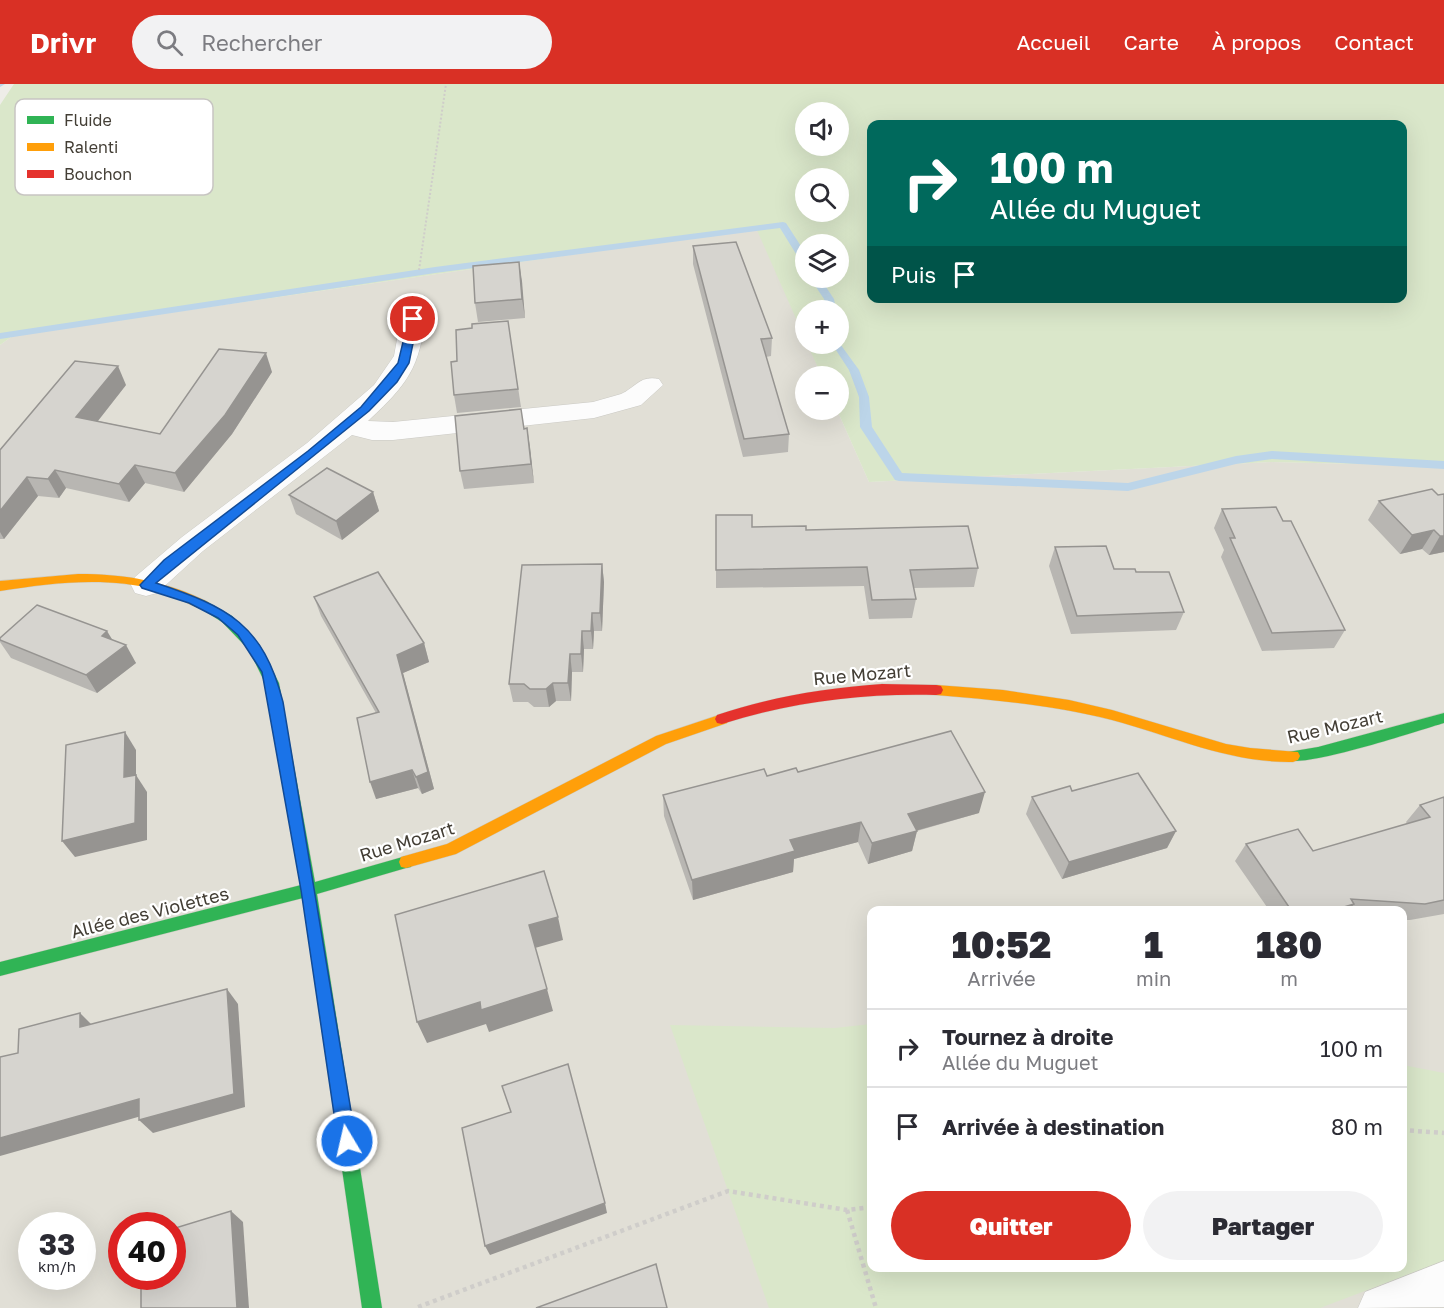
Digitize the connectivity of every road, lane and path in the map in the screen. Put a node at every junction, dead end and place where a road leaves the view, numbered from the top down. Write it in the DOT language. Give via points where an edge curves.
graph roads {
  1 [pos="446,84"];
  2 [pos="419,262"];
  3 [pos="416,300"];
  4 [pos="650,385"];
  5 [pos="346,425"];
  6 [pos="146,585"];
  7 [pos="0,586"];
  8 [pos="1444,718"];
  9 [pos="309,890"];
  10 [pos="0,969"];
  11 [pos="1407,1130"];
  12 [pos="1444,1133"];
  13 [pos="867,1208"];
  14 [pos="847,1210"];
  15 [pos="1444,1284"];
  16 [pos="372,1308"];
  17 [pos="414,1308"];
  18 [pos="876,1308"];
  19 [pos="1382,1308"];
  1 -- 2 [label="path"];
  3 -- 5 [label="street" via="404,363"];
  4 -- 5 [label="street" via="632,399 594,410 393,431"];
  5 -- 6 [label="street"];
  6 -- 7 [label="street" via="82,576"];
  6 -- 9 [label="street" via="194,600 223,615 243,631 262,658 272,683"];
  8 -- 9 [label="street, Rue Mozart" via="1318,753 1281,758 1245,753 1137,721 1017,696 896,688 831,693 733,715 661,740 471,841"];
  9 -- 10 [label="street, Allée des Violettes"];
  9 -- 16 [label="street"];
  11 -- 12 [label="path"];
  13 -- 14 [label="path"];
  14 -- 17 [label="path" via="728,1191"];
  14 -- 18 [label="path"];
  15 -- 19 [label="street"];
}
